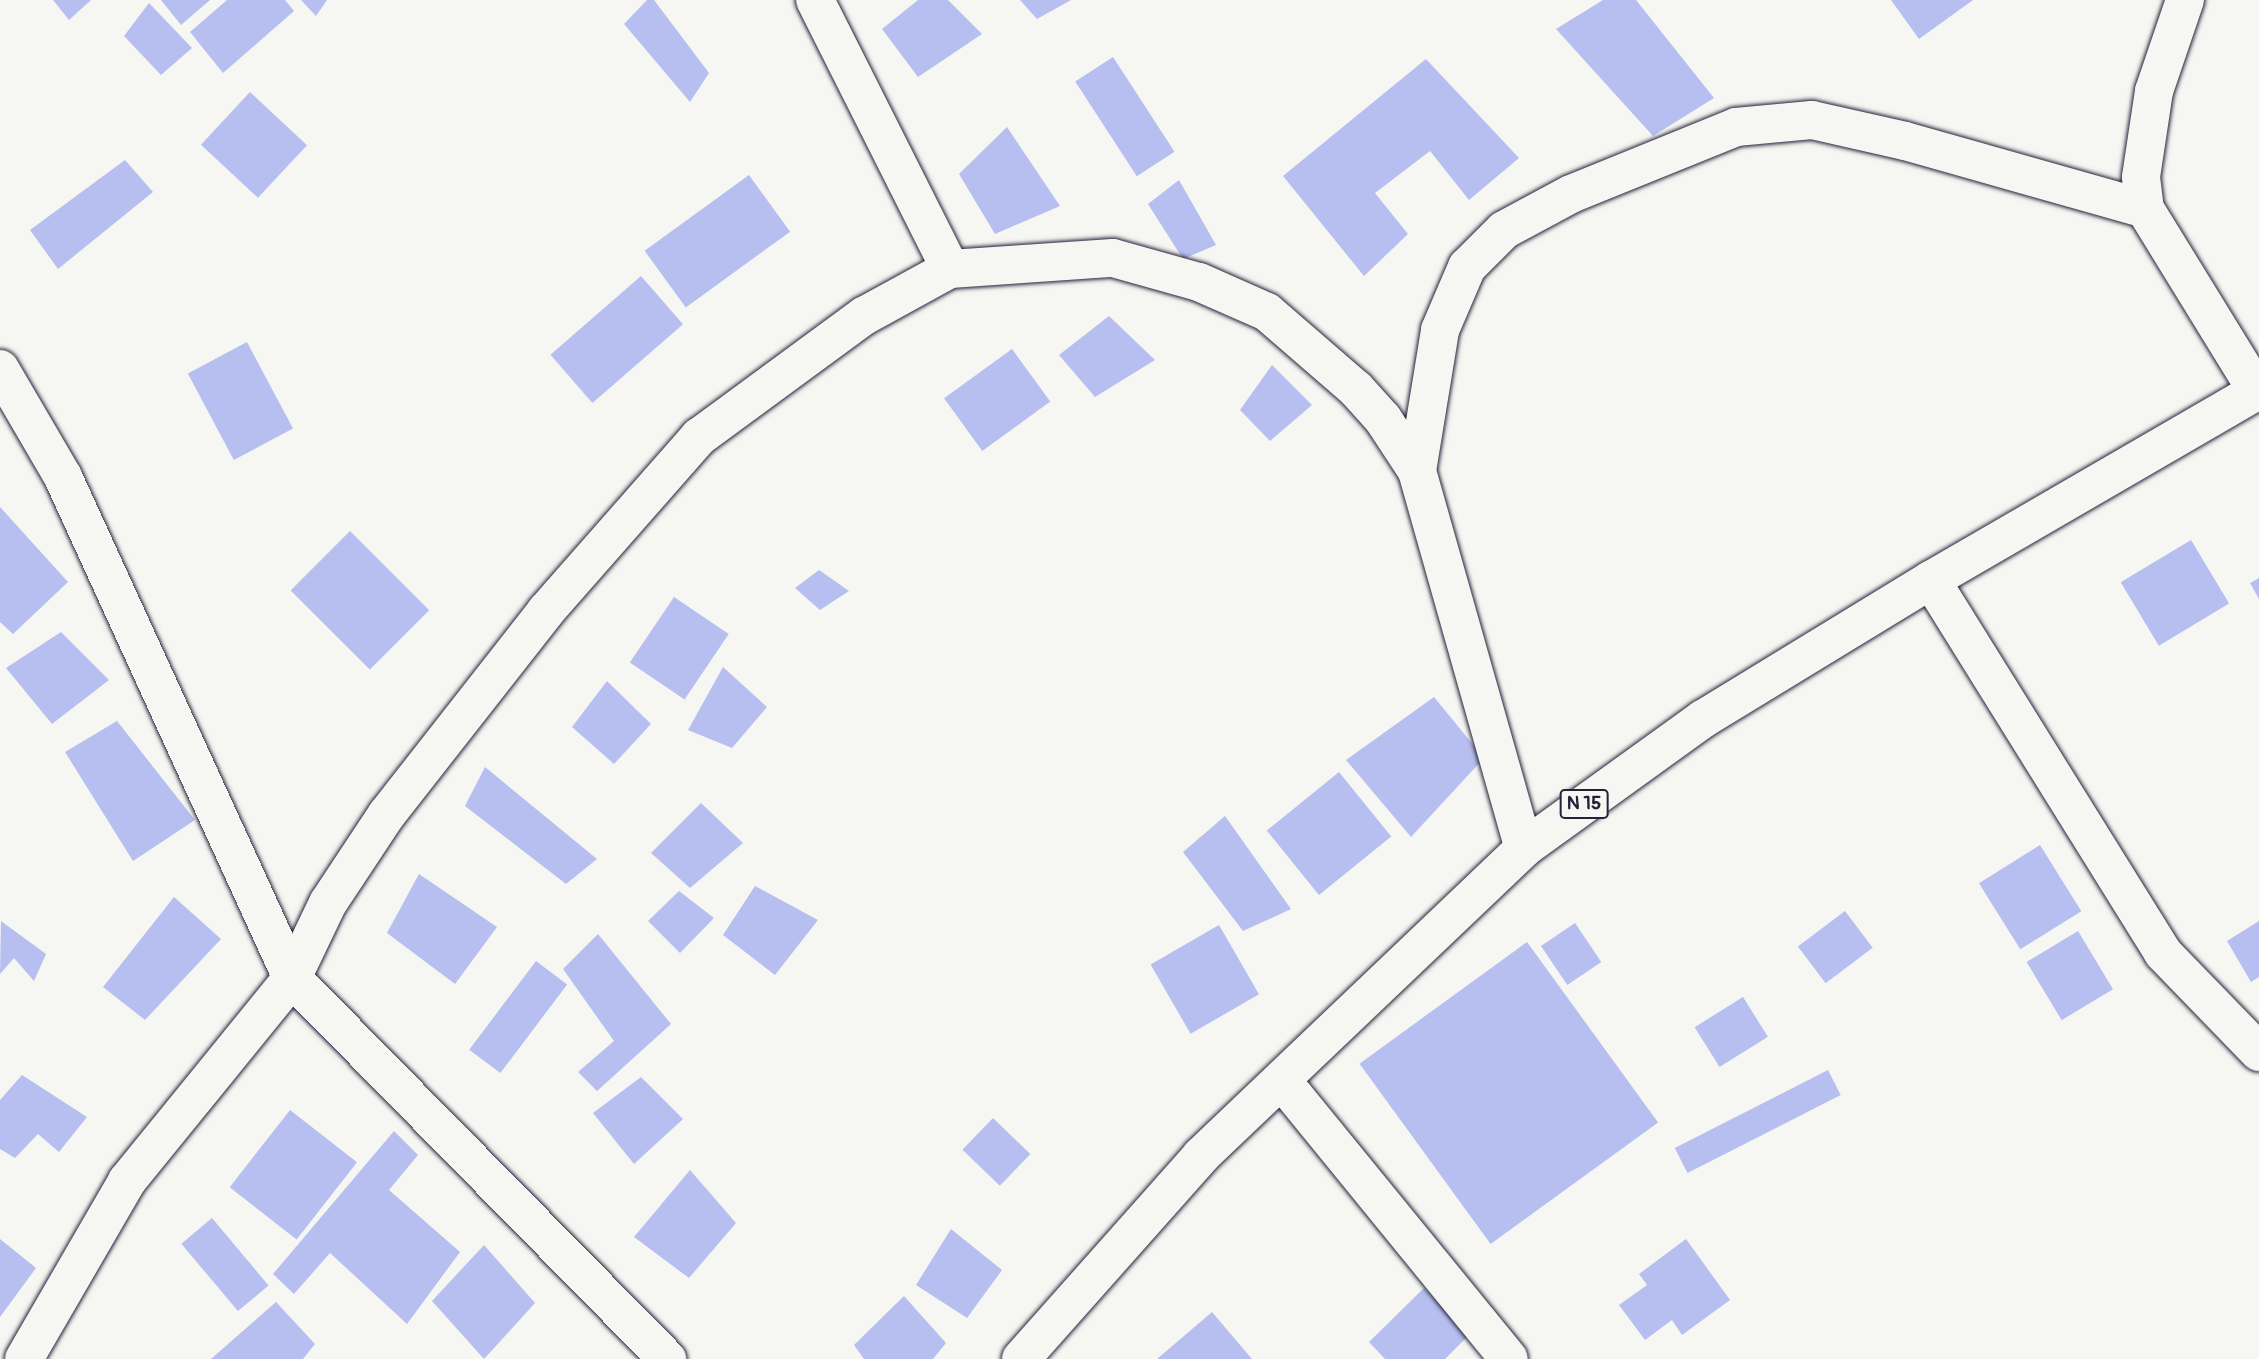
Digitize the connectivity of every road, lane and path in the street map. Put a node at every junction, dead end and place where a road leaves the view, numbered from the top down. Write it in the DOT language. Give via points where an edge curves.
graph roads {
  1 [pos="815,0"];
  2 [pos="2185,0"];
  3 [pos="2145,209"];
  4 [pos="950,269"];
  5 [pos="0,369"];
  6 [pos="2258,391"];
  7 [pos="1417,471"];
  8 [pos="1931,580"];
  9 [pos="1524,848"];
  10 [pos="292,978"];
  11 [pos="2259,1052"];
  12 [pos="1283,1082"];
  13 [pos="24,1359"];
  14 [pos="667,1359"];
  15 [pos="1021,1359"];
  16 [pos="1509,1359"];
  1 -- 4 [label="main road"];
  2 -- 3 [label="main road" via="2154,91 2141,177"];
  3 -- 6 [label="main road"];
  3 -- 7 [label="main road" via="1905,141 1812,120 1736,127 1571,194 1504,230 1467,267 1440,330"];
  4 -- 7 [label="main road" via="1113,258 1199,282 1267,312 1315,349 1383,419"];
  4 -- 10 [label="main road" via="864,316 699,437 667,468 433,749 328,903"];
  5 -- 10 [label="main road" via="63,477"];
  6 -- 8 [label="main road, N 15"];
  7 -- 9 [label="main road"];
  8 -- 9 [label="main road, N 15" via="1703,719"];
  8 -- 11 [label="main road" via="2162,953"];
  9 -- 12 [label="main road, N 15"];
  10 -- 13 [label="main road" via="127,1181"];
  10 -- 14 [label="main road"];
  12 -- 15 [label="main road, N 15" via="1202,1156"];
  12 -- 16 [label="main road"];
}
